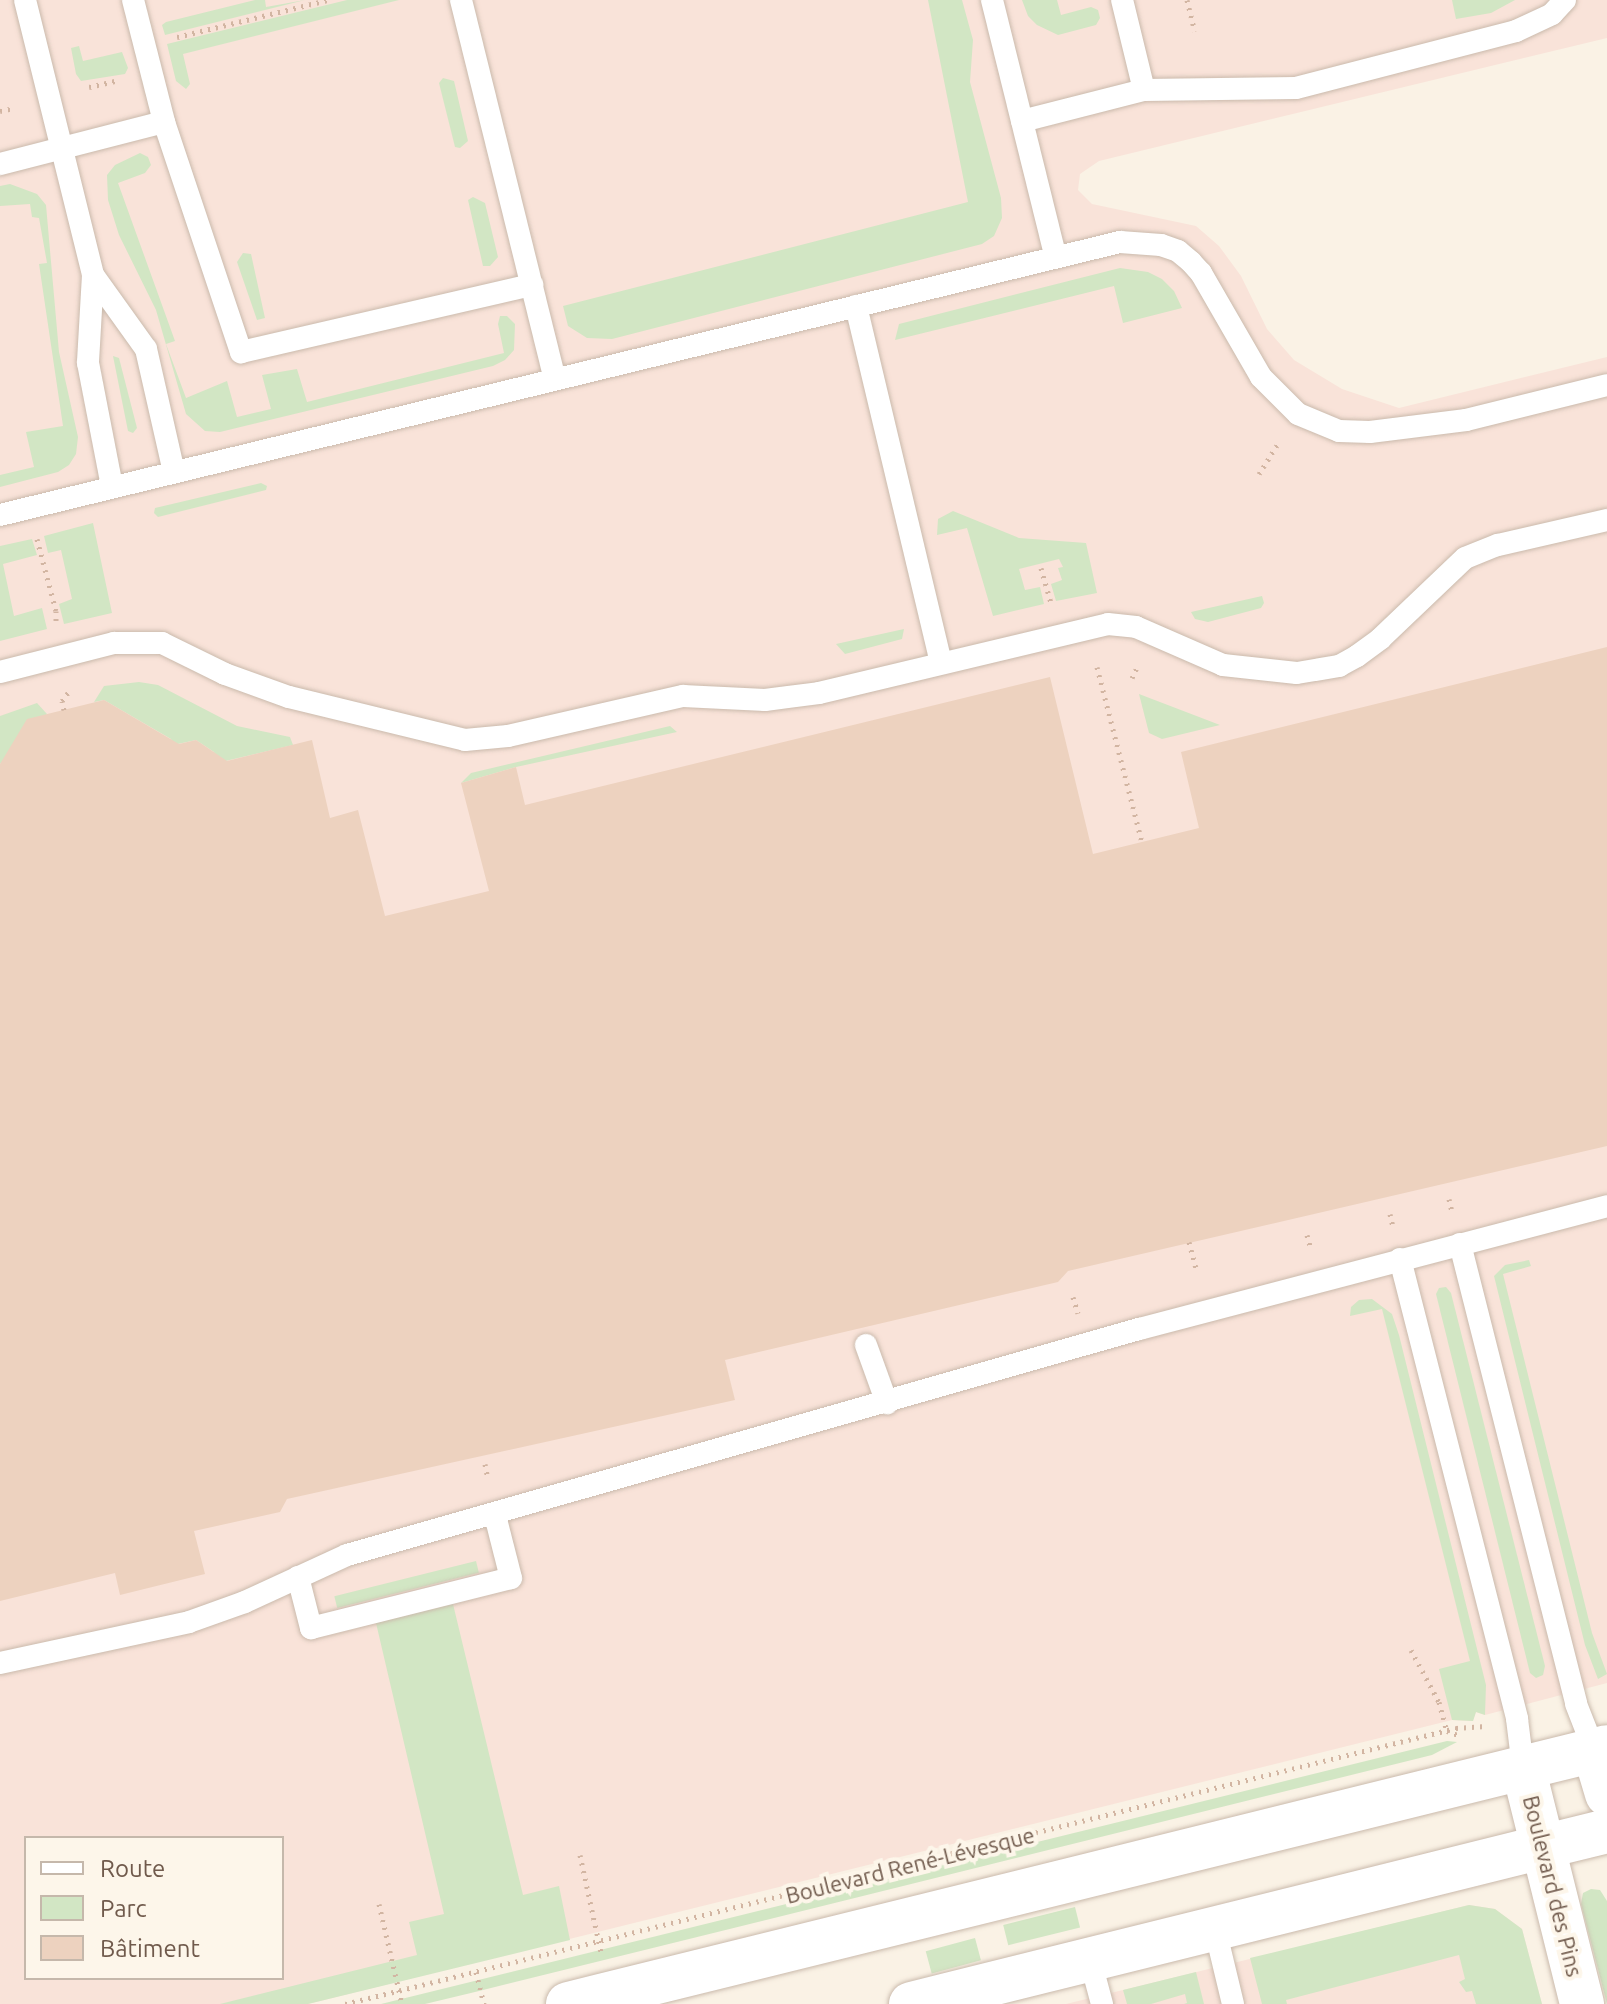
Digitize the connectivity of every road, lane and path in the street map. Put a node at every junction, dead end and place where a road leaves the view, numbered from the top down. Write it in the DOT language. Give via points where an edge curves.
graph roads {
  1 [pos="25,0"];
  2 [pos="133,0"];
  3 [pos="328,0"];
  4 [pos="461,0"];
  5 [pos="992,0"];
  6 [pos="1122,0"];
  7 [pos="1187,0"];
  8 [pos="1565,0"];
  9 [pos="1195,31"];
  10 [pos="164,40"];
  11 [pos="125,79"];
  12 [pos="89,87"];
  13 [pos="1144,90"];
  14 [pos="14,108"];
  15 [pos="0,111"];
  16 [pos="1022,121"];
  17 [pos="164,122"];
  18 [pos="61,148"];
  19 [pos="0,164"];
  20 [pos="1055,255"];
  21 [pos="93,275"];
  22 [pos="532,285"];
  23 [pos="856,306"];
  24 [pos="555,379"];
  25 [pos="1607,385"];
  26 [pos="174,472"];
  27 [pos="112,486"];
  28 [pos="0,515"];
  29 [pos="1607,520"];
  30 [pos="37,538"];
  31 [pos="1041,568"];
  32 [pos="1051,603"];
  33 [pos="55,629"];
  34 [pos="941,663"];
  35 [pos="1097,667"];
  36 [pos="0,672"];
  37 [pos="70,690"];
  38 [pos="64,710"];
  39 [pos="1142,842"];
  40 [pos="1607,1206"];
  41 [pos="1189,1242"];
  42 [pos="1460,1244"];
  43 [pos="1400,1259"];
  44 [pos="1197,1271"];
  45 [pos="866,1345"];
  46 [pos="887,1403"];
  47 [pos="495,1515"];
  48 [pos="298,1577"];
  49 [pos="1411,1650"];
  50 [pos="0,1663"];
  51 [pos="1476,1729"];
  52 [pos="1447,1731"];
  53 [pos="1470,1739"];
  54 [pos="1601,1749"];
  55 [pos="1523,1767"];
  56 [pos="1607,1794"];
  57 [pos="1607,1831"];
  58 [pos="1542,1848"];
  59 [pos="580,1855"];
  60 [pos="379,1904"];
  61 [pos="1215,1929"];
  62 [pos="598,1942"];
  63 [pos="1090,1959"];
  64 [pos="604,1965"];
  65 [pos="476,1972"];
  66 [pos="399,1991"];
  67 [pos="345,2004"];
  68 [pos="402,2004"];
  69 [pos="484,2004"];
  70 [pos="568,2004"];
  71 [pos="911,2004"];
  72 [pos="1102,2004"];
  73 [pos="1233,2004"];
  74 [pos="1582,2004"];
  1 -- 18 [label="lane"];
  2 -- 17 [label="lane"];
  3 -- 10 [label="path"];
  4 -- 22 [label="lane"];
  5 -- 16 [label="lane"];
  6 -- 13 [label="lane"];
  7 -- 9 [label="path"];
  8 -- 13 [label="lane" via="1552,14 1516,31 1296,88"];
  11 -- 12 [label="path"];
  13 -- 16 [label="lane"];
  14 -- 15 [label="path"];
  16 -- 20 [label="lane"];
  17 -- 18 [label="lane"];
  17 -- 22 [label="lane" via="241,352"];
  18 -- 19 [label="lane"];
  18 -- 21 [label="lane"];
  20 -- 23 [label="lane"];
  20 -- 25 [label="lane" via="1135,241 1178,251 1201,273 1261,377 1298,414 1339,431 1466,420"];
  21 -- 26 [label="lane" via="146,349"];
  21 -- 27 [label="lane" via="88,363"];
  22 -- 24 [label="lane"];
  23 -- 24 [label="lane"];
  23 -- 34 [label="lane"];
  24 -- 26 [label="lane"];
  26 -- 27 [label="lane"];
  27 -- 28 [label="lane"];
  29 -- 34 [label="lane" via="1498,545 1465,558 1380,639 1339,666 1297,673 1223,665 1136,627 1108,624"];
  30 -- 33 [label="path" via="56,611"];
  31 -- 32 [label="path"];
  34 -- 36 [label="lane" via="780,699 683,696 508,736 465,740 289,697 162,643 114,643"];
  35 -- 39 [label="path"];
  37 -- 38 [label="path" via="62,701"];
  40 -- 42 [label="lane"];
  41 -- 44 [label="path"];
  42 -- 43 [label="lane"];
  42 -- 54 [label="lane" via="1576,1704"];
  43 -- 46 [label="lane"];
  43 -- 55 [label="lane" via="1514,1710"];
  45 -- 46 [label="lane"];
  46 -- 47 [label="lane"];
  47 -- 48 [label="lane" via="347,1555"];
  47 -- 48 [label="lane" via="511,1578 311,1628"];
  48 -- 50 [label="lane" via="200,1619"];
  49 -- 52 [label="path" via="1439,1702"];
  51 -- 52 [label="path, Boulevard René-Lévesque"];
  52 -- 53 [label="path"];
  52 -- 62 [label="path, Boulevard René-Lévesque"];
  54 -- 55 [label="main road"];
  54 -- 56 [label="main road"];
  55 -- 58 [label="main road, Boulevard des Pins"];
  55 -- 70 [label="main road"];
  57 -- 58 [label="main road"];
  58 -- 61 [label="main road"];
  58 -- 74 [label="main road, Boulevard des Pins"];
  59 -- 62 [label="path"];
  60 -- 66 [label="path"];
  61 -- 63 [label="main road"];
  61 -- 73 [label="lane"];
  62 -- 64 [label="path"];
  62 -- 65 [label="path, Boulevard René-Lévesque"];
  63 -- 71 [label="main road"];
  63 -- 72 [label="lane"];
  65 -- 66 [label="path, Boulevard René-Lévesque"];
  65 -- 69 [label="path"];
  66 -- 67 [label="path, Boulevard René-Lévesque"];
  66 -- 68 [label="path"];
}
